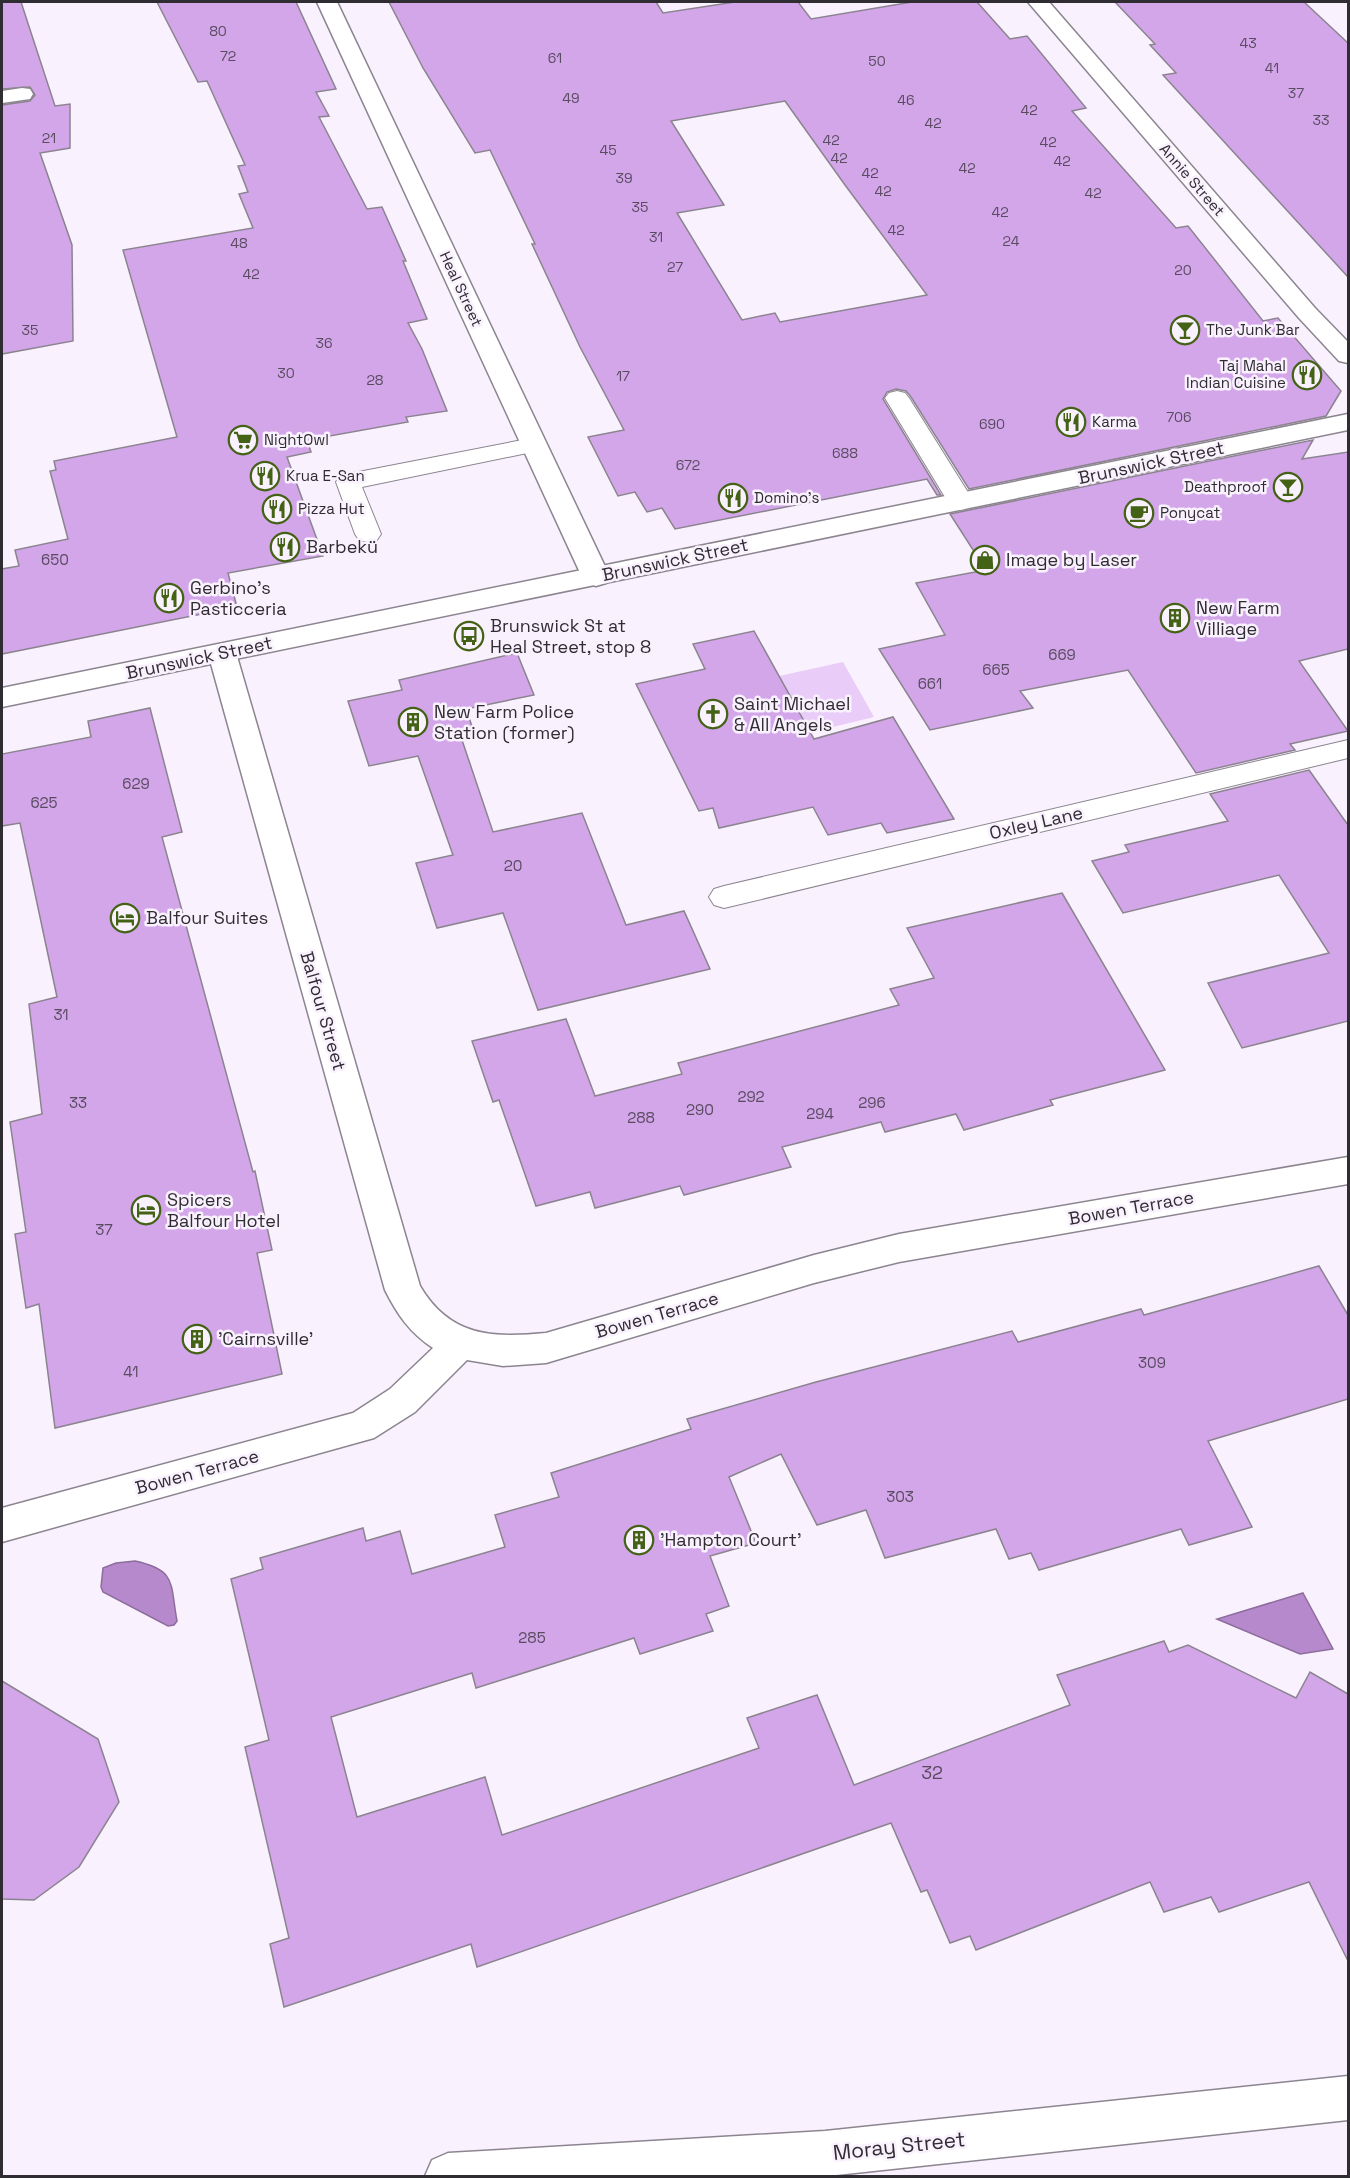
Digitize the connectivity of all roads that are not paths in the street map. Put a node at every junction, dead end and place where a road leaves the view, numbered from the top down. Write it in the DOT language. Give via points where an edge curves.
graph roads {
  1 [pos="327,2"];
  2 [pos="1038,2"];
  3 [pos="1348,356"];
  4 [pos="897,398"];
  5 [pos="1348,422"];
  6 [pos="533,445"];
  7 [pos="961,502"];
  8 [pos="368,534"];
  9 [pos="596,577"];
  10 [pos="222,653"];
  11 [pos="2,698"];
  12 [pos="1348,749"];
  13 [pos="724,897"];
  14 [pos="1348,1171"];
  15 [pos="461,1343"];
  16 [pos="2,1525"];
  17 [pos="1348,2098"];
  18 [pos="448,2176"];
  1 -- 6 [label="street, Heal Street"];
  2 -- 3 [label="street, Annie Street"];
  4 -- 7 [label="lane"];
  5 -- 7 [label="street, Brunswick Street"];
  6 -- 8 [label="lane" via="348,482"];
  6 -- 9 [label="street, Heal Street"];
  7 -- 9 [label="street, Brunswick Street"];
  9 -- 10 [label="street, Brunswick Street"];
  10 -- 11 [label="street, Brunswick Street"];
  10 -- 15 [label="street, Balfour Street" via="403,1290 418,1317"];
  12 -- 13 [label="lane, Oxley Lane"];
  14 -- 15 [label="street, Bowen Terrace" via="899,1248 546,1348 506,1352"];
  15 -- 16 [label="street, Bowen Terrace" via="405,1399 361,1427"];
  17 -- 18 [label="street, Moray Street" via="825,2154"];
}
